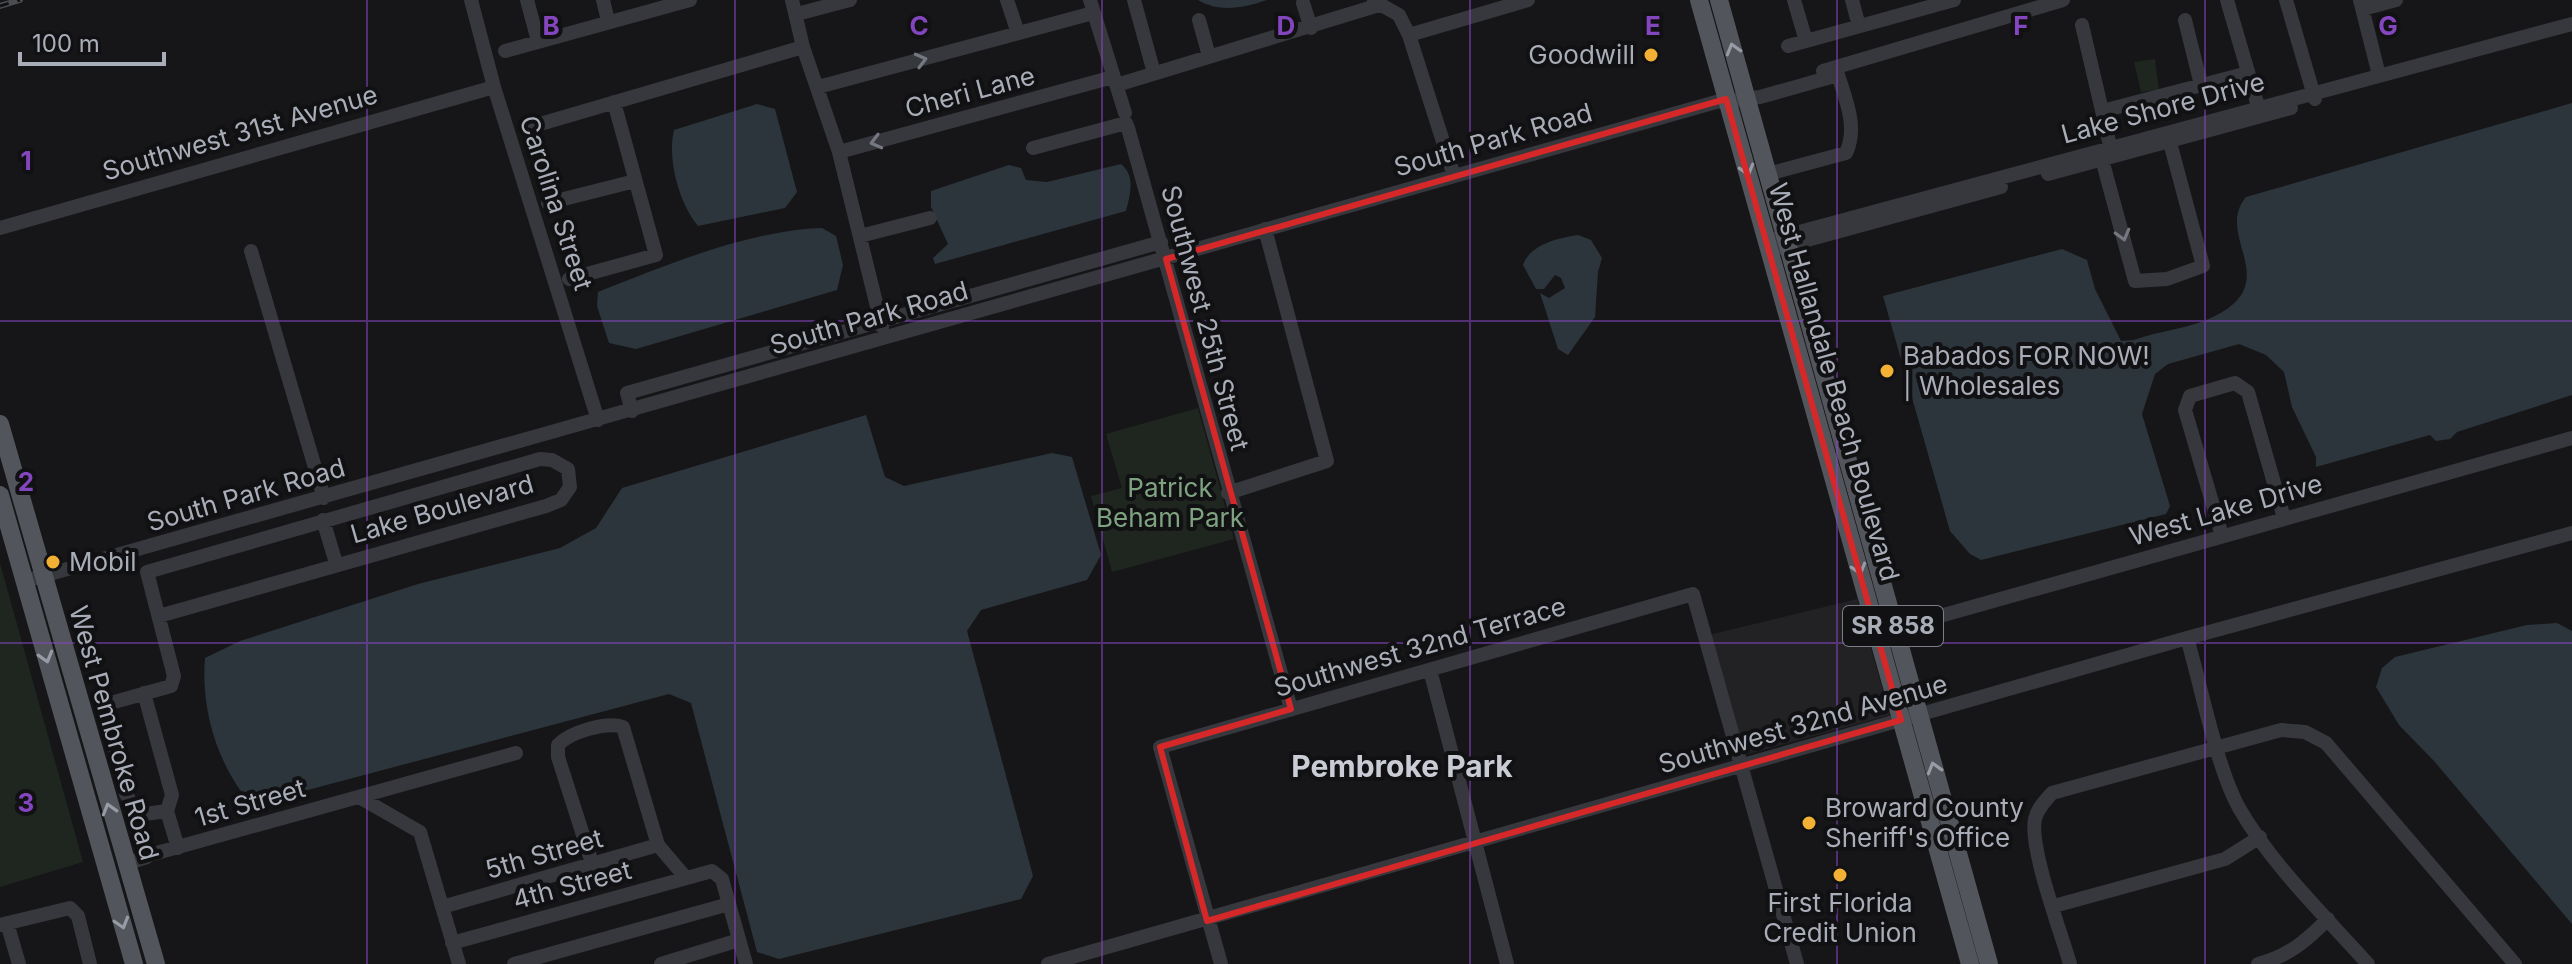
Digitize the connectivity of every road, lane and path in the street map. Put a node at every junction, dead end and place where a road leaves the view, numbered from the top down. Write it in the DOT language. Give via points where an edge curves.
graph roads {
  1 [pos="471,0"];
  2 [pos="527,0"];
  3 [pos="603,0"];
  4 [pos="850,0"];
  5 [pos="1007,0"];
  6 [pos="1134,0"];
  7 [pos="1528,0"];
  8 [pos="1699,0"];
  9 [pos="1719,0"];
  10 [pos="1794,0"];
  11 [pos="1852,0"];
  12 [pos="1954,0"];
  13 [pos="2063,0"];
  14 [pos="2227,0"];
  15 [pos="2286,0"];
  16 [pos="2396,0"];
  17 [pos="681,1"];
  18 [pos="1376,2"];
  19 [pos="1303,3"];
  20 [pos="817,4"];
  21 [pos="2361,4"];
  22 [pos="1911,6"];
  23 [pos="2023,6"];
  24 [pos="795,7"];
  25 [pos="1091,7"];
  26 [pos="1199,20"];
  27 [pos="2185,20"];
  28 [pos="608,21"];
  29 [pos="2572,24"];
  30 [pos="2082,25"];
  31 [pos="1859,26"];
  32 [pos="1311,28"];
  33 [pos="1018,33"];
  34 [pos="1409,35"];
  35 [pos="538,41"];
  36 [pos="1806,41"];
  37 [pos="1788,46"];
  38 [pos="803,47"];
  39 [pos="505,51"];
  40 [pos="1209,56"];
  41 [pos="1154,73"];
  42 [pos="2248,73"];
  43 [pos="2379,75"];
  44 [pos="1117,81"];
  45 [pos="2201,85"];
  46 [pos="494,87"];
  47 [pos="818,87"];
  48 [pos="2314,96"];
  49 [pos="1750,97"];
  50 [pos="1726,99"];
  51 [pos="614,102"];
  52 [pos="2264,108"];
  53 [pos="2103,115"];
  54 [pos="1125,118"];
  55 [pos="530,127"];
  56 [pos="2168,136"];
  57 [pos="1033,148"];
  58 [pos="839,152"];
  59 [pos="2104,152"];
  60 [pos="1768,174"];
  61 [pos="1454,176"];
  62 [pos="635,181"];
  63 [pos="548,203"];
  64 [pos="930,218"];
  65 [pos="0,228"];
  66 [pos="1265,229"];
  67 [pos="860,236"];
  68 [pos="1788,240"];
  69 [pos="1161,242"];
  70 [pos="1768,246"];
  71 [pos="251,251"];
  72 [pos="1166,259"];
  73 [pos="569,279"];
  74 [pos="881,320"];
  75 [pos="885,338"];
  76 [pos="632,411"];
  77 [pos="598,420"];
  78 [pos="0,424"];
  79 [pos="1830,432"];
  80 [pos="2572,438"];
  81 [pos="1228,493"];
  82 [pos="0,495"];
  83 [pos="324,498"];
  84 [pos="2284,518"];
  85 [pos="323,520"];
  86 [pos="2572,533"];
  87 [pos="2222,536"];
  88 [pos="336,563"];
  89 [pos="34,579"];
  90 [pos="159,616"];
  91 [pos="1894,629"];
  92 [pos="2187,638"];
  93 [pos="1430,670"];
  94 [pos="144,693"];
  95 [pos="1291,709"];
  96 [pos="1910,718"];
  97 [pos="2218,745"];
  98 [pos="516,753"];
  99 [pos="1741,766"];
  100 [pos="359,797"];
  101 [pos="167,811"];
  102 [pos="95,828"];
  103 [pos="2260,837"];
  104 [pos="1475,844"];
  105 [pos="658,845"];
  106 [pos="178,848"];
  107 [pos="125,864"];
  108 [pos="593,866"];
  109 [pos="686,878"];
  110 [pos="729,904"];
  111 [pos="2054,906"];
  112 [pos="442,907"];
  113 [pos="2328,919"];
  114 [pos="1207,921"];
  115 [pos="4,924"];
  116 [pos="739,940"];
  117 [pos="452,943"];
  118 [pos="1977,960"];
  119 [pos="134,963"];
  120 [pos="19,964"];
  121 [pos="90,964"];
  122 [pos="156,964"];
  123 [pos="459,964"];
  124 [pos="514,964"];
  125 [pos="661,964"];
  126 [pos="746,964"];
  127 [pos="1048,964"];
  128 [pos="1221,964"];
  129 [pos="1507,964"];
  130 [pos="1797,964"];
  131 [pos="2070,964"];
  132 [pos="2258,964"];
  133 [pos="2368,964"];
  134 [pos="2515,964"];
  1 -- 46 [label="street, Carolina Street"];
  2 -- 35 [label="street"];
  3 -- 28 [label="street"];
  4 -- 20 [label="street"];
  5 -- 33 [label="street"];
  6 -- 41 [label="street"];
  7 -- 34 [label="street"];
  8 -- 50 [label="main road, West Hallandale Beach Boulevard / SR 858"];
  49 -- 9 [label="main road, West Hallandale Beach Boulevard / SR 858, one-way"];
  10 -- 36 [label="street"];
  11 -- 31 [label="street"];
  12 -- 22 [label="street"];
  13 -- 23 [label="street"];
  14 -- 42 [label="street"];
  15 -- 48 [label="street"];
  16 -- 21 [label="street"];
  17 -- 28 [label="street"];
  18 -- 32 [label="street, Cheri Lane"];
  18 -- 34 [label="street" via="1399,15"];
  19 -- 32 [label="street"];
  20 -- 24 [label="street"];
  21 -- 43 [label="street"];
  22 -- 31 [label="street"];
  23 -- 49 [label="street" via="1757,90"];
  24 -- 38 [label="street"];
  25 -- 33 [label="street"];
  25 -- 44 [label="street, Southwest 25th Street"];
  26 -- 40 [label="street"];
  27 -- 45 [label="street"];
  28 -- 35 [label="street"];
  29 -- 43 [label="street, Lake Shore Drive"];
  30 -- 53 [label="street"];
  31 -- 36 [label="street"];
  32 -- 40 [label="street, Cheri Lane"];
  47 -- 33 [label="street, one-way"];
  34 -- 61 [label="street"];
  35 -- 39 [label="street"];
  36 -- 37 [label="street"];
  38 -- 47 [label="street"];
  38 -- 51 [label="street"];
  40 -- 41 [label="street, Cheri Lane"];
  41 -- 44 [label="street, Cheri Lane"];
  42 -- 45 [label="street"];
  42 -- 52 [label="street"];
  43 -- 48 [label="street, Lake Shore Drive"];
  44 -- 54 [label="street, Southwest 25th Street"];
  44 -- 58 [label="street, Cheri Lane, one-way"];
  45 -- 53 [label="street"];
  46 -- 65 [label="street, Southwest 31st Avenue"];
  46 -- 77 [label="street, Carolina Street"];
  47 -- 58 [label="street"];
  48 -- 52 [label="street, Lake Shore Drive"];
  49 -- 50 [label="street"];
  49 -- 60 [label="main road, West Hallandale Beach Boulevard / SR 858"];
  49 -- 60 [label="street" via="1838,75 1851,117 1846,153"];
  50 -- 61 [label="street, South Park Road"];
  50 -- 70 [label="main road, West Hallandale Beach Boulevard / SR 858, one-way"];
  51 -- 55 [label="street"];
  51 -- 62 [label="street"];
  52 -- 56 [label="street, Lake Shore Drive"];
  53 -- 59 [label="street"];
  54 -- 57 [label="street"];
  54 -- 69 [label="street, Southwest 25th Street"];
  56 -- 59 [label="street, Lake Shore Drive"];
  59 -- 56 [label="street, one-way" via="2135,281 2167,279 2203,266"];
  58 -- 67 [label="street"];
  59 -- 68 [label="street, Lake Shore Drive"];
  60 -- 68 [label="main road, West Hallandale Beach Boulevard / SR 858"];
  61 -- 66 [label="street, South Park Road"];
  62 -- 63 [label="street"];
  62 -- 73 [label="street" via="656,255"];
  64 -- 67 [label="street"];
  66 -- 72 [label="street, South Park Road"];
  66 -- 81 [label="street" via="1327,461"];
  67 -- 74 [label="street"];
  68 -- 70 [label="street, Lake Shore Drive"];
  68 -- 79 [label="main road, West Hallandale Beach Boulevard / SR 858"];
  69 -- 72 [label="street, Southwest 25th Street"];
  69 -- 74 [label="street"];
  70 -- 79 [label="main road, West Hallandale Beach Boulevard / SR 858"];
  71 -- 83 [label="street"];
  72 -- 75 [label="street, South Park Road"];
  72 -- 81 [label="street, Southwest 25th Street"];
  74 -- 75 [label="street"];
  74 -- 76 [label="street" via="627,393"];
  75 -- 76 [label="street, South Park Road"];
  76 -- 77 [label="street, South Park Road"];
  77 -- 83 [label="street, South Park Road"];
  78 -- 89 [label="main road, West Pembroke Road"];
  79 -- 91 [label="main road, West Hallandale Beach Boulevard / SR 858" via="1856,518 1869,537"];
  79 -- 96 [label="main road, West Hallandale Beach Boulevard / SR 858, one-way"];
  80 -- 84 [label="street, West Lake Drive"];
  81 -- 95 [label="street, Southwest 25th Street"];
  82 -- 89 [label="main road, West Pembroke Road"];
  83 -- 89 [label="street, South Park Road"];
  84 -- 87 [label="street, West Lake Drive"];
  84 -- 87 [label="street" via="2248,392 2235,383 2190,396 2185,410"];
  85 -- 88 [label="street, Lake Boulevard"];
  85 -- 88 [label="street, Lake Boulevard" via="540,459 568,469 570,487 561,500"];
  85 -- 90 [label="street" via="147,572"];
  86 -- 92 [label="street, Southwest 32nd Avenue"];
  87 -- 91 [label="street, West Lake Drive"];
  88 -- 90 [label="street, Lake Boulevard"];
  89 -- 102 [label="main road, West Pembroke Road, one-way"];
  107 -- 89 [label="main road, West Pembroke Road, one-way"];
  90 -- 94 [label="street" via="174,676 171,686"];
  91 -- 96 [label="main road, West Hallandale Beach Boulevard / SR 858"];
  92 -- 96 [label="street, Southwest 32nd Avenue"];
  92 -- 97 [label="street"];
  93 -- 95 [label="street, Southwest 32nd Terrace"];
  93 -- 99 [label="street, Southwest 32nd Terrace" via="1693,594"];
  93 -- 104 [label="street"];
  94 -- 101 [label="street" via="172,795"];
  94 -- 101 [label="street" via="107,704 107,721 129,800 145,814"];
  95 -- 114 [label="street, Southwest 32nd Terrace" via="1160,747"];
  96 -- 99 [label="street, Southwest 32nd Avenue"];
  118 -- 96 [label="main road, West Hallandale Beach Boulevard / SR 858, one-way"];
  96 -- 118 [label="main road, West Hallandale Beach Boulevard / SR 858" via="1940,859"];
  97 -- 103 [label="street" via="2239,807"];
  97 -- 111 [label="street" via="2052,793 2035,816 2034,828"];
  97 -- 134 [label="street" via="2281,730 2305,732 2326,743"];
  98 -- 100 [label="street, 1st Street"];
  99 -- 104 [label="street, Southwest 32nd Avenue"];
  99 -- 130 [label="street"];
  100 -- 106 [label="street, 1st Street"];
  100 -- 112 [label="street" via="420,832"];
  101 -- 106 [label="street"];
  102 -- 107 [label="main road" via="108,853"];
  102 -- 119 [label="main road, West Pembroke Road, one-way"];
  103 -- 111 [label="street" via="2225,859"];
  103 -- 113 [label="street"];
  104 -- 114 [label="street, Southwest 32nd Avenue"];
  104 -- 129 [label="street"];
  105 -- 108 [label="street, 5th Street"];
  105 -- 108 [label="street" via="623,727 614,723 565,738 558,745 558,757"];
  105 -- 109 [label="street"];
  106 -- 107 [label="street, 1st Street"];
  107 -- 122 [label="main road, West Pembroke Road"];
  108 -- 112 [label="street, 5th Street"];
  109 -- 110 [label="street, 4th Street" via="704,872 720,875"];
  109 -- 117 [label="street, 4th Street"];
  110 -- 116 [label="street"];
  110 -- 124 [label="street"];
  111 -- 131 [label="street"];
  112 -- 117 [label="street"];
  113 -- 132 [label="street" via="2301,946"];
  113 -- 133 [label="street"];
  114 -- 127 [label="street, Southwest 32nd Avenue"];
  114 -- 128 [label="street"];
  115 -- 120 [label="street"];
  115 -- 121 [label="street" via="70,908 78,916"];
  116 -- 125 [label="street"];
  116 -- 126 [label="street"];
  117 -- 123 [label="street"];
}
